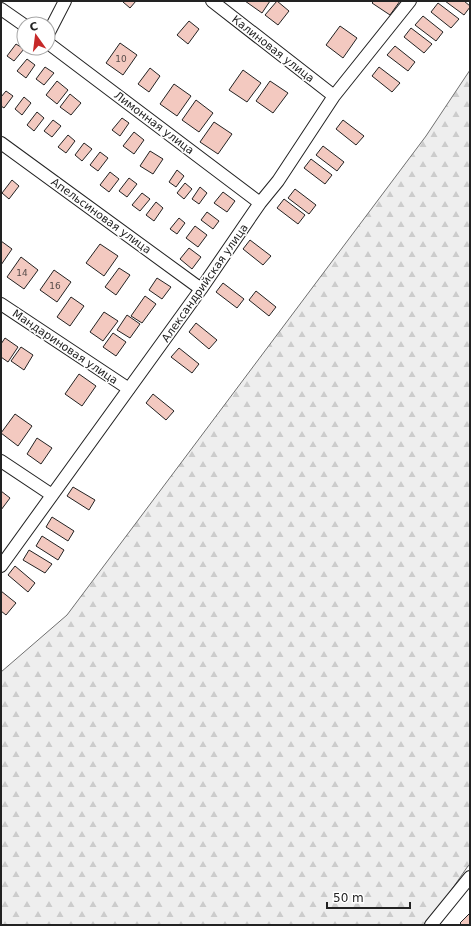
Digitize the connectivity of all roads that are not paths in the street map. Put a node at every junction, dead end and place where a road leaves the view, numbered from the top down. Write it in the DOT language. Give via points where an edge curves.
graph roads {
  1 [pos="65,1"];
  2 [pos="212,1"];
  3 [pos="410,1"];
  4 [pos="1,8"];
  5 [pos="56,18"];
  6 [pos="16,19"];
  7 [pos="56,49"];
  8 [pos="334,96"];
  9 [pos="1,143"];
  10 [pos="260,203"];
  11 [pos="201,289"];
  12 [pos="1,304"];
  13 [pos="130,389"];
  14 [pos="1,461"];
  15 [pos="52,495"];
  16 [pos="1,566"];
  17 [pos="470,877"];
  18 [pos="431,925"];
  1 -- 5 [label="street"];
  2 -- 8 [label="street, Калиновая улица"];
  3 -- 8 [label="street, Александрийская улица"];
  4 -- 6 [label="street"];
  7 -- 10 [label="street, Лимонная улица"];
  8 -- 10 [label="street, Александрийская улица" via="278,181"];
  9 -- 11 [label="street, Апельсиновая улица"];
  10 -- 11 [label="street, Александрийская улица"];
  11 -- 13 [label="street, Александрийская улица"];
  12 -- 13 [label="street, Мандариновая улица"];
  13 -- 15 [label="street, Александрийская улица"];
  14 -- 15 [label="street"];
  15 -- 16 [label="street, Александрийская улица"];
  17 -- 18 [label="street"];
}
